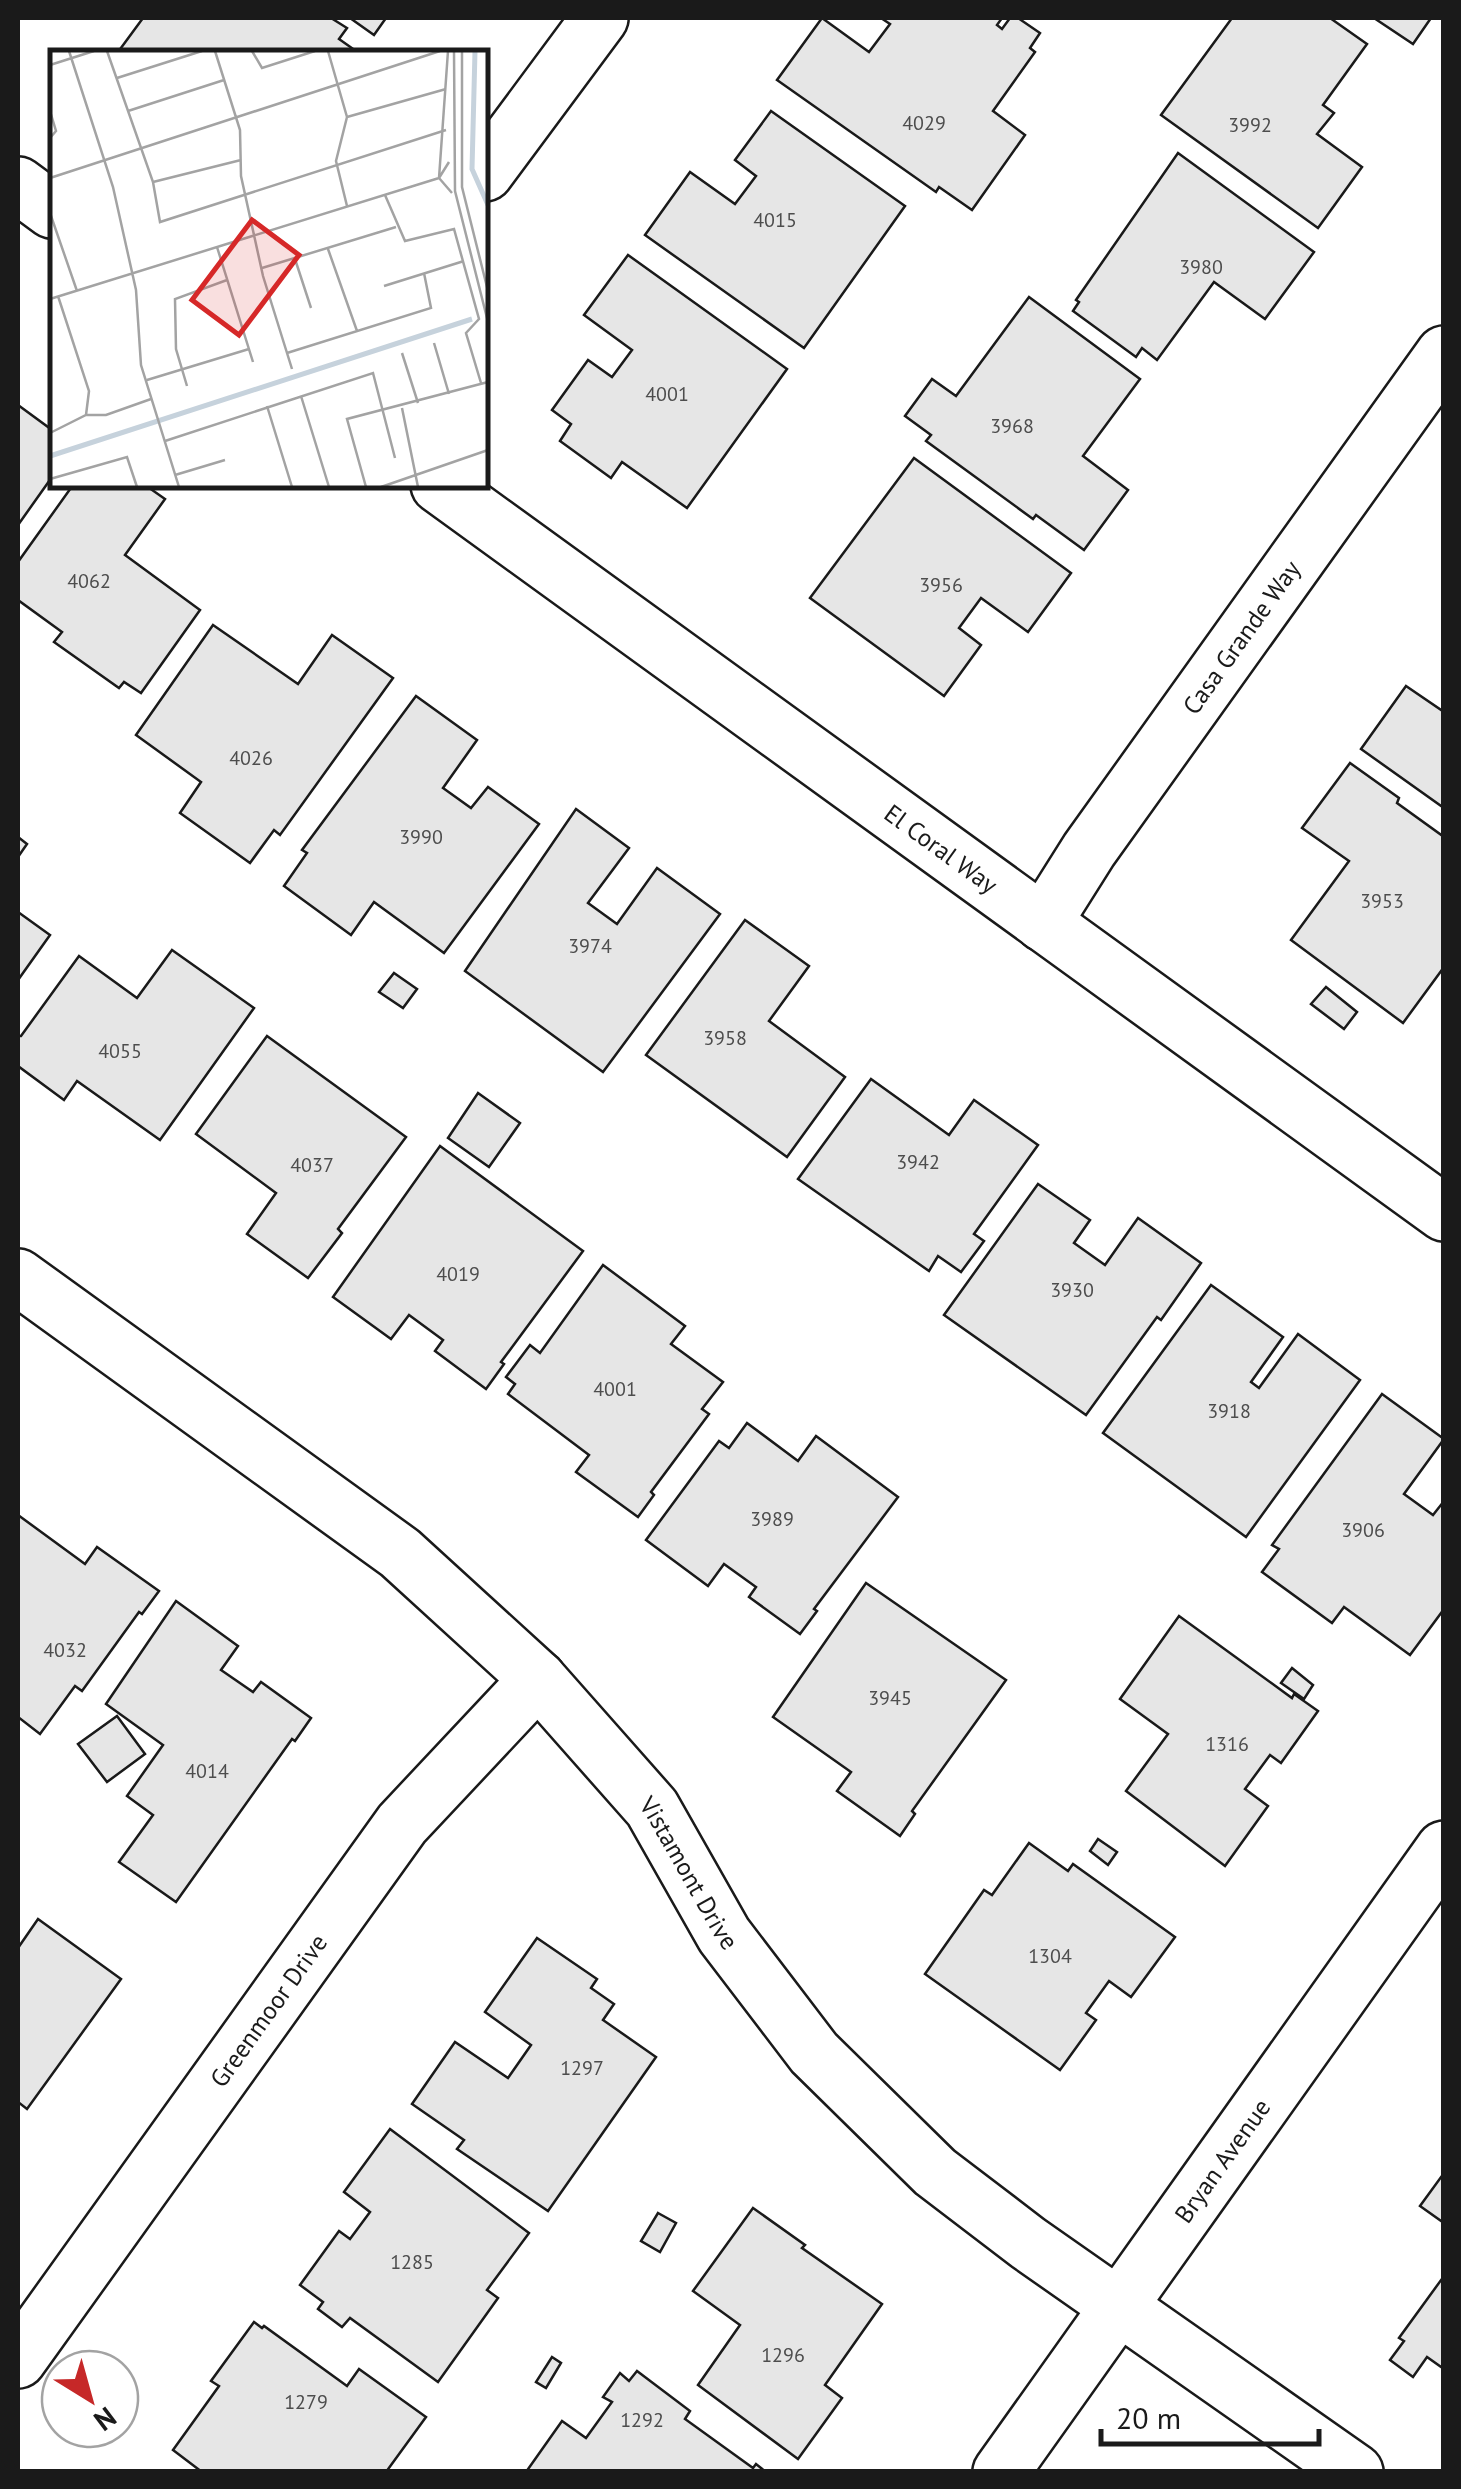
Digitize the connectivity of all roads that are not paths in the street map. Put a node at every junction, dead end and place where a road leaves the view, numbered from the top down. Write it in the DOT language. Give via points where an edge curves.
graph roads {
  1 [pos="600,18"];
  2 [pos="488,169"];
  3 [pos="18,185"];
  4 [pos="50,209"];
  5 [pos="1444,354"];
  6 [pos="443,488"];
  7 [pos="1043,924"];
  8 [pos="1444,1213"];
  9 [pos="18,1277"];
  10 [pos="538,1679"];
  11 [pos="1444,1848"];
  12 [pos="1121,2306"];
  13 [pos="20,2349"];
  14 [pos="1002,2472"];
  15 [pos="1356,2472"];
  1 -- 2 [label="street"];
  3 -- 4 [label="street"];
  5 -- 7 [label="street, Casa Grande Way"];
  6 -- 7 [label="street, El Coral Way"];
  7 -- 8 [label="street, El Coral Way"];
  9 -- 10 [label="street, Vistamont Drive" via="400,1553"];
  10 -- 12 [label="street, Vistamont Drive" via="652,1808 724,1935 814,2053 935,2172"];
  10 -- 13 [label="street, Greenmoor Drive" via="402,1824"];
  11 -- 12 [label="street, Bryan Avenue"];
  12 -- 14 [label="street, Bryan Avenue"];
  12 -- 15 [label="street, Vistamont Drive"];
}
